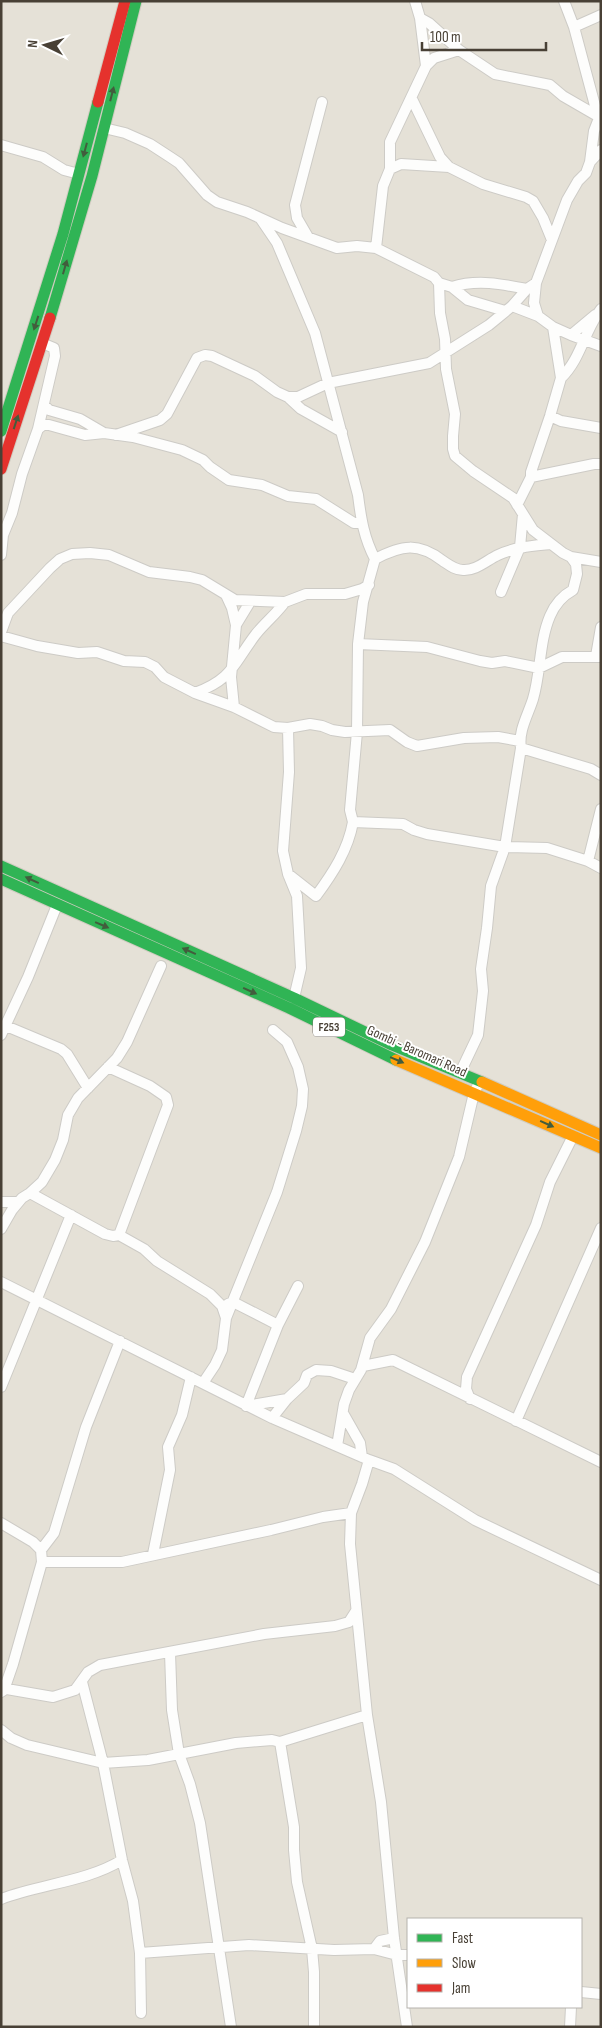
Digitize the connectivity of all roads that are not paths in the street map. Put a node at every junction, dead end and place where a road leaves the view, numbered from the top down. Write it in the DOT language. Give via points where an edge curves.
graph roads {
  1 [pos="124,1"];
  2 [pos="136,1"];
  3 [pos="415,1"];
  4 [pos="564,1"];
  5 [pos="601,15"];
  6 [pos="420,18"];
  7 [pos="574,27"];
  8 [pos="459,50"];
  9 [pos="426,66"];
  10 [pos="412,99"];
  11 [pos="322,102"];
  12 [pos="600,116"];
  13 [pos="104,128"];
  14 [pos="1,145"];
  15 [pos="601,150"];
  16 [pos="590,162"];
  17 [pos="449,167"];
  18 [pos="390,168"];
  19 [pos="79,174"];
  20 [pos="260,218"];
  21 [pos="275,225"];
  22 [pos="308,237"];
  23 [pos="552,240"];
  24 [pos="277,243"];
  25 [pos="376,248"];
  26 [pos="439,283"];
  27 [pos="531,286"];
  28 [pos="452,288"];
  29 [pos="509,308"];
  30 [pos="599,311"];
  31 [pos="538,316"];
  32 [pos="553,327"];
  33 [pos="571,335"];
  34 [pos="585,341"];
  35 [pos="42,343"];
  36 [pos="601,346"];
  37 [pos="445,352"];
  38 [pos="561,378"];
  39 [pos="328,383"];
  40 [pos="288,397"];
  41 [pos="44,405"];
  42 [pos="550,416"];
  43 [pos="601,428"];
  44 [pos="38,429"];
  45 [pos="1,431"];
  46 [pos="342,432"];
  47 [pos="104,433"];
  48 [pos="116,435"];
  49 [pos="601,464"];
  50 [pos="1,468"];
  51 [pos="531,477"];
  52 [pos="517,505"];
  53 [pos="523,514"];
  54 [pos="362,523"];
  55 [pos="551,544"];
  56 [pos="520,547"];
  57 [pos="1,555"];
  58 [pos="571,557"];
  59 [pos="375,558"];
  60 [pos="601,562"];
  61 [pos="369,585"];
  62 [pos="501,592"];
  63 [pos="345,594"];
  64 [pos="226,595"];
  65 [pos="250,602"];
  66 [pos="285,602"];
  67 [pos="362,610"];
  68 [pos="236,625"];
  69 [pos="601,627"];
  70 [pos="1,632"];
  71 [pos="1,636"];
  72 [pos="358,644"];
  73 [pos="598,657"];
  74 [pos="539,668"];
  75 [pos="231,671"];
  76 [pos="195,694"];
  77 [pos="234,707"];
  78 [pos="288,728"];
  79 [pos="357,732"];
  80 [pos="520,744"];
  81 [pos="601,774"];
  82 [pos="601,809"];
  83 [pos="353,822"];
  84 [pos="505,847"];
  85 [pos="588,861"];
  86 [pos="1,866"];
  87 [pos="601,868"];
  88 [pos="288,874"];
  89 [pos="1,878"];
  90 [pos="57,905"];
  91 [pos="161,966"];
  92 [pos="294,998"];
  93 [pos="273,1030"];
  94 [pos="3,1031"];
  95 [pos="108,1067"];
  96 [pos="460,1073"];
  97 [pos="480,1081"];
  98 [pos="88,1088"];
  99 [pos="474,1093"];
  100 [pos="573,1136"];
  101 [pos="601,1136"];
  102 [pos="601,1148"];
  103 [pos="30,1193"];
  104 [pos="1,1202"];
  105 [pos="18,1202"];
  106 [pos="71,1215"];
  107 [pos="601,1228"];
  108 [pos="1,1229"];
  109 [pos="120,1235"];
  110 [pos="1,1282"];
  111 [pos="298,1286"];
  112 [pos="36,1299"];
  113 [pos="233,1302"];
  114 [pos="222,1306"];
  115 [pos="226,1318"];
  116 [pos="278,1325"];
  117 [pos="120,1341"];
  118 [pos="363,1366"];
  119 [pos="5,1368"];
  120 [pos="191,1377"];
  121 [pos="355,1379"];
  122 [pos="203,1383"];
  123 [pos="1,1387"];
  124 [pos="287,1399"];
  125 [pos="470,1399"];
  126 [pos="246,1406"];
  127 [pos="343,1413"];
  128 [pos="272,1418"];
  129 [pos="516,1421"];
  130 [pos="337,1446"];
  131 [pos="366,1459"];
  132 [pos="601,1462"];
  133 [pos="351,1513"];
  134 [pos="1,1523"];
  135 [pos="41,1550"];
  136 [pos="153,1554"];
  137 [pos="42,1562"];
  138 [pos="601,1580"];
  139 [pos="356,1611"];
  140 [pos="170,1653"];
  141 [pos="82,1682"];
  142 [pos="2,1690"];
  143 [pos="367,1716"];
  144 [pos="1,1730"];
  145 [pos="280,1742"];
  146 [pos="180,1754"];
  147 [pos="103,1763"];
  148 [pos="122,1860"];
  149 [pos="1,1899"];
  150 [pos="394,1938"];
  151 [pos="219,1947"];
  152 [pos="312,1949"];
  153 [pos="374,1949"];
  154 [pos="140,1953"];
  155 [pos="397,1955"];
  156 [pos="407,1956"];
  157 [pos="582,1992"];
  158 [pos="601,1994"];
  159 [pos="406,2000"];
  160 [pos="571,2008"];
  161 [pos="141,2013"];
  162 [pos="571,2026"];
  163 [pos="231,2027"];
  164 [pos="314,2027"];
  165 [pos="408,2027"];
  1 -- 19 [label="main road, one-way"];
  13 -- 2 [label="main road, one-way"];
  3 -- 6 [label="street"];
  4 -- 7 [label="street"];
  5 -- 7 [label="street"];
  6 -- 8 [label="street"];
  6 -- 9 [label="street"];
  7 -- 12 [label="street"];
  8 -- 9 [label="street" via="434,58"];
  8 -- 12 [label="street" via="495,74 550,85"];
  9 -- 10 [label="street"];
  10 -- 17 [label="street" via="440,158"];
  10 -- 18 [label="street" via="390,142"];
  11 -- 22 [label="street" via="295,205 297,218"];
  12 -- 16 [label="street" via="594,131"];
  13 -- 20 [label="street" via="150,144 178,163 207,196"];
  35 -- 13 [label="main road, one-way"];
  14 -- 19 [label="street" via="43,157 64,170"];
  15 -- 16 [label="street"];
  16 -- 23 [label="street" via="567,200"];
  17 -- 18 [label="street" via="401,164"];
  17 -- 23 [label="street" via="483,184 533,201"];
  18 -- 25 [label="street" via="383,186"];
  19 -- 45 [label="main road, one-way"];
  20 -- 21 [label="street"];
  20 -- 24 [label="street"];
  21 -- 22 [label="street"];
  21 -- 24 [label="street"];
  22 -- 25 [label="street" via="337,248"];
  23 -- 27 [label="street"];
  24 -- 39 [label="street" via="315,333"];
  25 -- 26 [label="street" via="434,277"];
  26 -- 28 [label="street"];
  26 -- 37 [label="street"];
  27 -- 28 [label="street" via="476,282"];
  27 -- 29 [label="street"];
  27 -- 31 [label="street"];
  28 -- 29 [label="street" via="468,300"];
  29 -- 31 [label="street"];
  29 -- 37 [label="street" via="490,325"];
  30 -- 33 [label="street"];
  30 -- 34 [label="street"];
  31 -- 32 [label="street"];
  32 -- 33 [label="street"];
  32 -- 38 [label="street"];
  33 -- 34 [label="street"];
  34 -- 36 [label="street"];
  34 -- 38 [label="street"];
  35 -- 41 [label="street" via="55,351"];
  50 -- 35 [label="main road, one-way"];
  37 -- 39 [label="street" via="429,363"];
  37 -- 52 [label="street" via="455,414 453,449 456,456 513,498"];
  38 -- 42 [label="street"];
  39 -- 40 [label="street" via="298,397"];
  39 -- 46 [label="street"];
  40 -- 46 [label="street" via="301,409"];
  40 -- 48 [label="street" via="255,376 205,355 197,358 167,414 160,420"];
  41 -- 44 [label="street"];
  41 -- 47 [label="street" via="49,410 80,419"];
  42 -- 43 [label="street"];
  42 -- 51 [label="street"];
  44 -- 47 [label="street" via="42,424 49,424 84,435"];
  44 -- 57 [label="street" via="3,535"];
  46 -- 54 [label="street"];
  47 -- 48 [label="street"];
  48 -- 54 [label="street" via="182,450 229,480 262,486 288,496 316,499 354,523"];
  49 -- 51 [label="street"];
  51 -- 52 [label="street"];
  52 -- 53 [label="street"];
  53 -- 55 [label="street" via="534,530"];
  53 -- 56 [label="street"];
  54 -- 59 [label="street"];
  55 -- 56 [label="street"];
  55 -- 58 [label="street"];
  56 -- 59 [label="street" via="470,570 449,566 432,552 421,548 394,549"];
  56 -- 62 [label="street"];
  58 -- 60 [label="street"];
  58 -- 74 [label="street" via="578,574 573,590 564,596 549,617"];
  59 -- 61 [label="street"];
  61 -- 63 [label="street"];
  61 -- 67 [label="street"];
  63 -- 66 [label="street" via="306,594"];
  63 -- 67 [label="street"];
  64 -- 65 [label="street"];
  64 -- 68 [label="street"];
  64 -- 70 [label="street" via="190,576 149,572 109,555 72,554 50,568 8,613"];
  65 -- 66 [label="street"];
  65 -- 68 [label="street"];
  66 -- 75 [label="street" via="256,634"];
  67 -- 72 [label="street"];
  68 -- 75 [label="street"];
  69 -- 73 [label="street"];
  71 -- 76 [label="street" via="37,646 78,653 97,652 124,661 146,662 164,677"];
  72 -- 74 [label="street" via="427,647 480,661 505,661"];
  72 -- 79 [label="street"];
  73 -- 74 [label="street" via="562,658"];
  74 -- 80 [label="street"];
  75 -- 76 [label="street" via="220,682"];
  75 -- 77 [label="street"];
  76 -- 77 [label="street"];
  77 -- 78 [label="street" via="274,727"];
  78 -- 79 [label="street" via="310,724"];
  78 -- 88 [label="street" via="289,772 283,850"];
  79 -- 80 [label="street" via="390,730 417,746 464,738 498,737"];
  79 -- 83 [label="street" via="350,810"];
  80 -- 81 [label="street"];
  80 -- 84 [label="street"];
  82 -- 85 [label="street"];
  83 -- 84 [label="street" via="403,824 427,834"];
  83 -- 88 [label="street" via="345,850 316,896"];
  84 -- 85 [label="street" via="547,848"];
  84 -- 96 [label="street" via="491,886 481,970 483,991 478,1035"];
  85 -- 87 [label="street"];
  92 -- 86 [label="main road, Gombi - Baromari Road / F253, one-way"];
  88 -- 92 [label="street" via="297,896 301,968"];
  89 -- 90 [label="main road, F253"];
  90 -- 94 [label="street"];
  90 -- 99 [label="main road, Gombi - Baromari Road / F253, one-way"];
  91 -- 95 [label="street" via="127,1042"];
  92 -- 96 [label="main road, Gombi - Baromari Road / F253"];
  93 -- 113 [label="street" via="286,1042 298,1066 304,1089 302,1106 277,1192"];
  94 -- 98 [label="street" via="60,1049 67,1054"];
  95 -- 98 [label="street"];
  95 -- 109 [label="street" via="150,1086 166,1097 168,1105"];
  96 -- 97 [label="main road, Gombi - Baromari Road / F253"];
  97 -- 99 [label="street"];
  97 -- 101 [label="main road, Gombi - Baromari Road / F253"];
  98 -- 103 [label="street" via="68,1115 55,1160 42,1182"];
  99 -- 100 [label="main road, Gombi - Baromari Road / F253, one-way"];
  99 -- 118 [label="street" via="459,1157 425,1242 391,1309 370,1338"];
  100 -- 102 [label="main road, Gombi - Baromari Road / F253"];
  100 -- 125 [label="street" via="466,1377"];
  103 -- 105 [label="street"];
  103 -- 106 [label="street"];
  104 -- 105 [label="street"];
  105 -- 108 [label="street"];
  106 -- 109 [label="street" via="105,1234"];
  106 -- 112 [label="street"];
  107 -- 129 [label="street"];
  109 -- 114 [label="street" via="144,1249 157,1262 196,1284"];
  110 -- 112 [label="street"];
  111 -- 116 [label="street"];
  112 -- 117 [label="street"];
  112 -- 119 [label="street"];
  113 -- 114 [label="street"];
  113 -- 115 [label="street"];
  113 -- 116 [label="street"];
  114 -- 115 [label="street"];
  115 -- 122 [label="street" via="222,1350"];
  116 -- 126 [label="street"];
  117 -- 120 [label="street"];
  117 -- 135 [label="street" via="86,1427 54,1533"];
  118 -- 121 [label="street"];
  118 -- 125 [label="street" via="393,1360"];
  119 -- 123 [label="street"];
  120 -- 122 [label="street"];
  120 -- 136 [label="street" via="182,1415 168,1447 170,1470"];
  121 -- 124 [label="street" via="316,1370 307,1375 304,1383"];
  121 -- 127 [label="street"];
  122 -- 126 [label="street"];
  124 -- 126 [label="street"];
  124 -- 128 [label="street"];
  125 -- 129 [label="street"];
  126 -- 128 [label="street"];
  127 -- 130 [label="street"];
  127 -- 131 [label="street"];
  128 -- 130 [label="street"];
  129 -- 132 [label="street"];
  130 -- 131 [label="street"];
  131 -- 133 [label="street" via="362,1484"];
  131 -- 138 [label="street" via="394,1468 475,1520"];
  133 -- 136 [label="street"];
  133 -- 139 [label="street" via="350,1544"];
  134 -- 135 [label="street" via="34,1542"];
  135 -- 137 [label="street"];
  136 -- 137 [label="street" via="122,1562"];
  137 -- 142 [label="street"];
  139 -- 140 [label="street" via="349,1622 335,1626 264,1634"];
  139 -- 143 [label="street"];
  140 -- 141 [label="street" via="100,1665 88,1672"];
  140 -- 146 [label="street" via="172,1710"];
  141 -- 142 [label="street" via="75,1690 54,1697"];
  141 -- 147 [label="street"];
  143 -- 145 [label="street"];
  143 -- 150 [label="street" via="381,1802"];
  144 -- 147 [label="street" via="27,1745"];
  145 -- 146 [label="street" via="236,1743"];
  145 -- 152 [label="street" via="294,1827 297,1882"];
  146 -- 147 [label="street"];
  146 -- 151 [label="street" via="200,1822"];
  147 -- 148 [label="street"];
  148 -- 149 [label="street" via="106,1869"];
  148 -- 154 [label="street" via="133,1901"];
  150 -- 153 [label="street" via="380,1941"];
  150 -- 155 [label="street"];
  151 -- 152 [label="street" via="249,1945"];
  151 -- 154 [label="street"];
  151 -- 163 [label="street"];
  152 -- 153 [label="street"];
  152 -- 164 [label="street"];
  153 -- 155 [label="street"];
  154 -- 161 [label="street"];
  155 -- 156 [label="street"];
  155 -- 159 [label="street"];
  157 -- 158 [label="street"];
  159 -- 165 [label="street"];
  160 -- 162 [label="street"];
}
